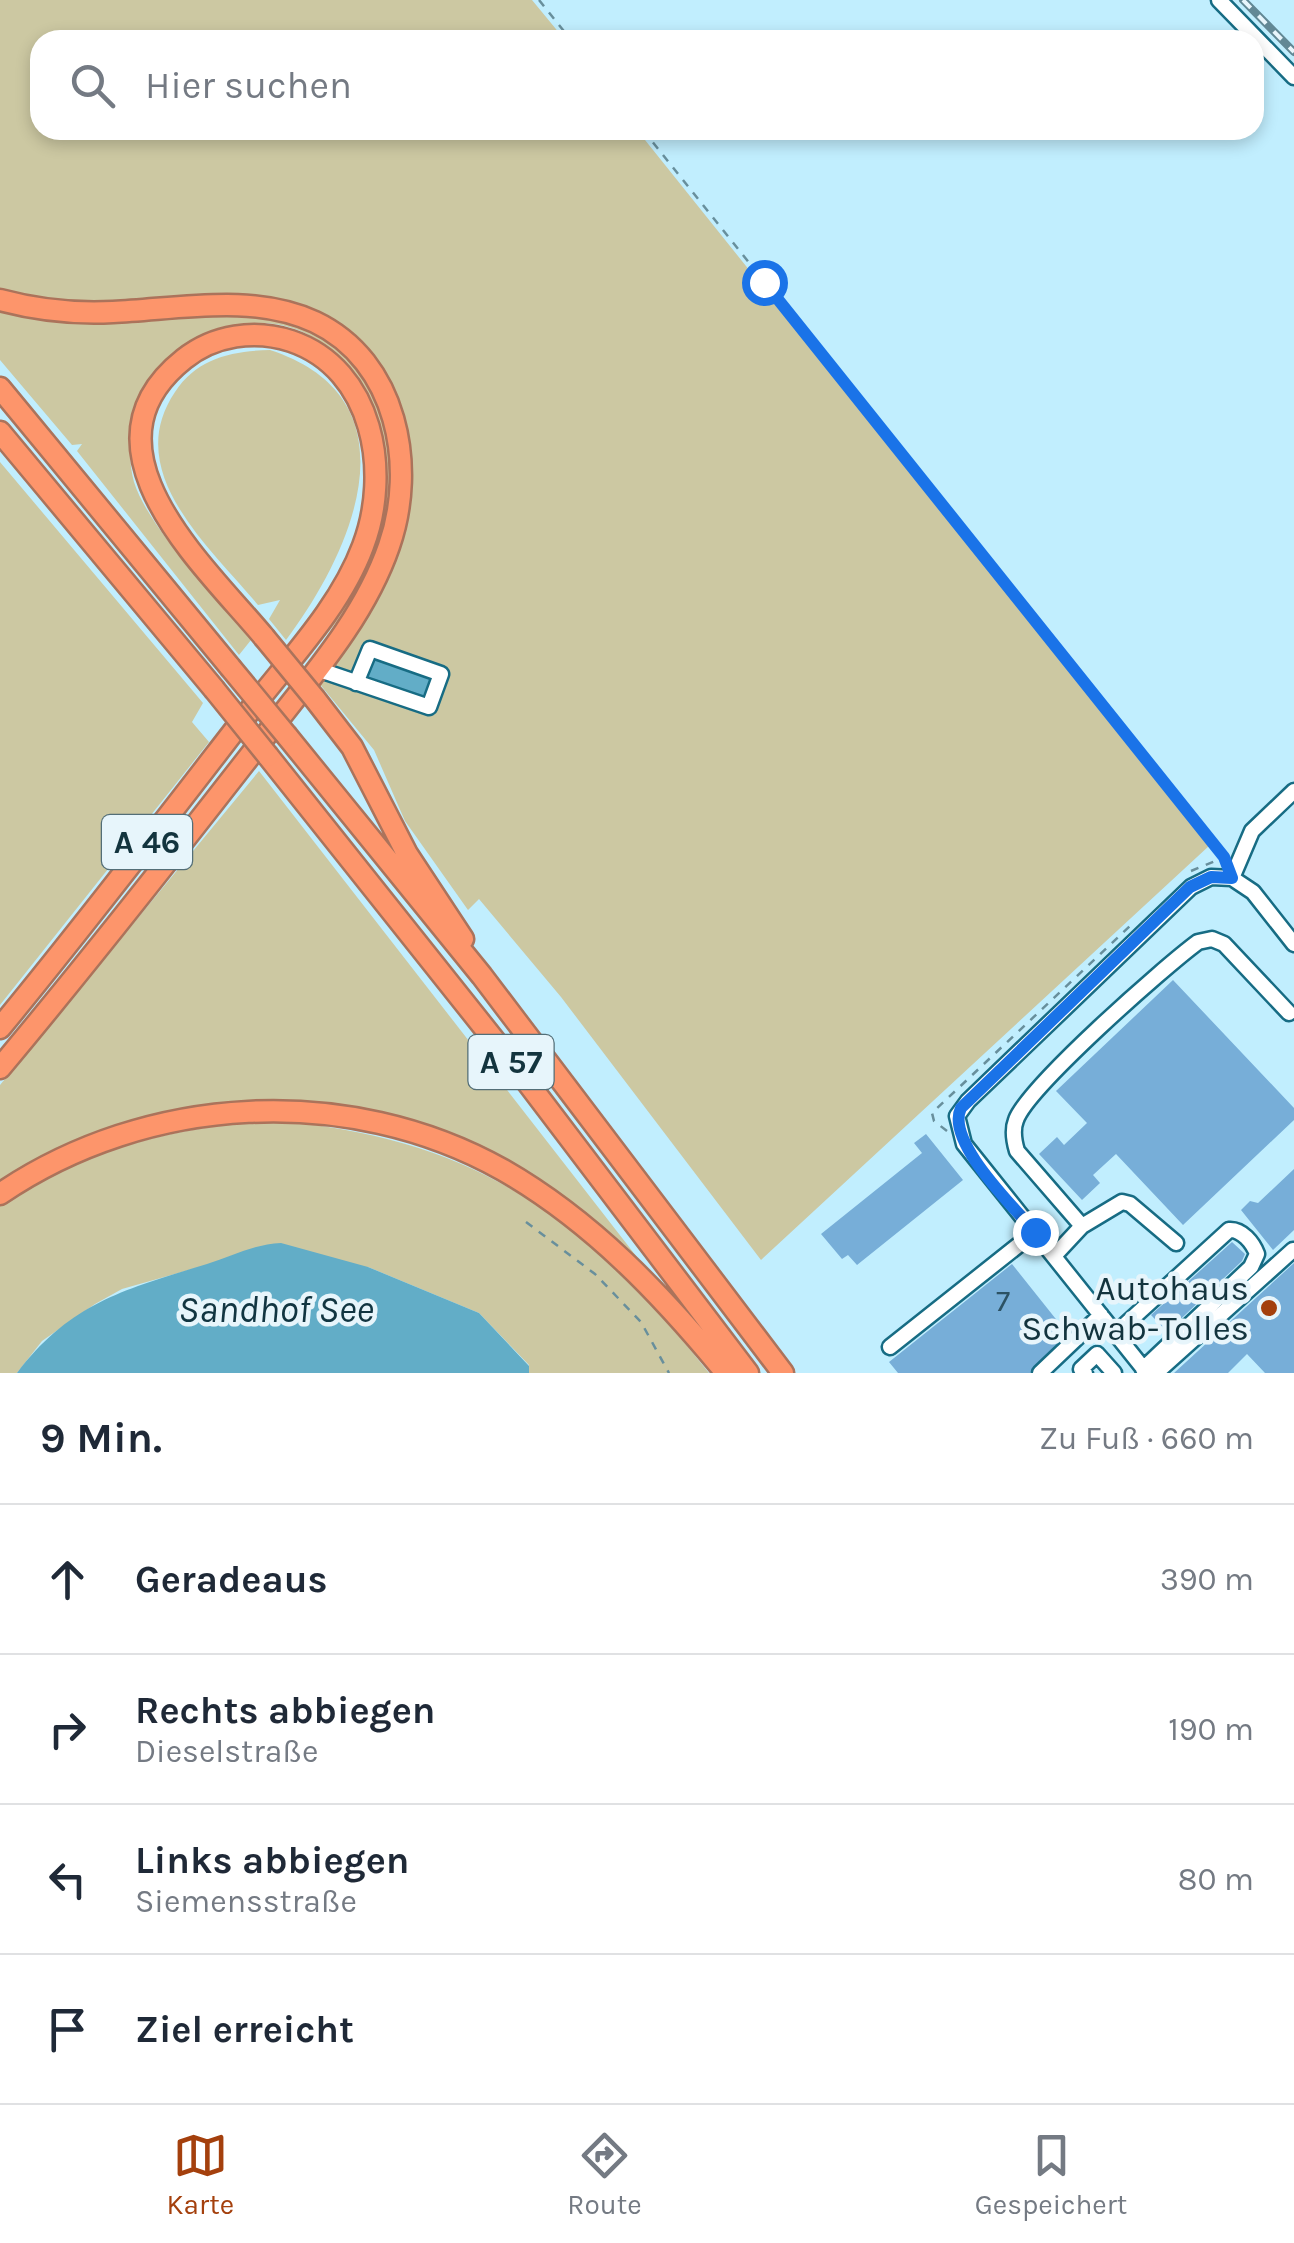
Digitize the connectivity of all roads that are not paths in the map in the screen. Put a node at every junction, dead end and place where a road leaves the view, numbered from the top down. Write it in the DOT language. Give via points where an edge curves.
graph roads {
  1 [pos="1219,0"];
  2 [pos="1248,30"];
  3 [pos="1264,46"];
  4 [pos="1294,77"];
  5 [pos="0,300"];
  6 [pos="0,388"];
  7 [pos="0,432"];
  8 [pos="316,669"];
  9 [pos="356,682"];
  10 [pos="1294,791"];
  11 [pos="1232,878"];
  12 [pos="1294,944"];
  13 [pos="482,976"];
  14 [pos="1289,1013"];
  15 [pos="0,1028"];
  16 [pos="0,1068"];
  17 [pos="0,1194"];
  18 [pos="1082,1226"];
  19 [pos="1035,1232"];
  20 [pos="1176,1243"];
  21 [pos="1293,1250"];
  22 [pos="1054,1256"];
  23 [pos="1101,1316"];
  24 [pos="1115,1334"];
  25 [pos="890,1347"];
  26 [pos="1149,1372"];
  27 [pos="726,1373"];
  28 [pos="748,1373"];
  29 [pos="784,1373"];
  30 [pos="1040,1373"];
  31 [pos="1084,1373"];
  32 [pos="1114,1373"];
  1 -- 2 [label="street"];
  3 -- 4 [label="street"];
  5 -- 8 [label="highway" via="82,312 228,305 276,310 317,323 366,362 394,418 400,500 372,585"];
  6 -- 13 [label="highway, A 57, bridge"];
  7 -- 28 [label="highway, A 57, bridge" via="518,1070"];
  8 -- 9 [label="street"];
  8 -- 16 [label="highway"];
  9 -- 9 [label="street" via="430,707 441,674 370,650"];
  10 -- 11 [label="street" via="1252,831"];
  11 -- 12 [label="street" via="1253,892"];
  11 -- 19 [label="street" via="1211,877 1190,887 968,1100 956,1125 964,1144"];
  13 -- 15 [label="highway, A 46, bridge" via="452,917 406,854 361,762 316,699 264,637 167,520 144,469 142,434 151,400 173,368 204,346 256,334 294,342 328,362 356,394 373,448 373,504 355,565 329,606"];
  13 -- 29 [label="highway, A 57"];
  14 -- 18 [label="street" via="1224,944 1198,942 1046,1080 1017,1117 1014,1141"];
  17 -- 27 [label="highway" via="58,1160 167,1122 276,1110 396,1128 450,1145 551,1200 641,1276"];
  18 -- 20 [label="street" via="1122,1202"];
  18 -- 22 [label="street"];
  19 -- 22 [label="street"];
  19 -- 25 [label="street"];
  21 -- 26 [label="street"];
  22 -- 23 [label="street"];
  23 -- 24 [label="street"];
  23 -- 30 [label="street"];
  24 -- 26 [label="street"];
  24 -- 26 [label="street" via="1229,1230 1254,1247 1251,1267"];
  31 -- 32 [label="street" via="1080,1368 1097,1354"];
}
